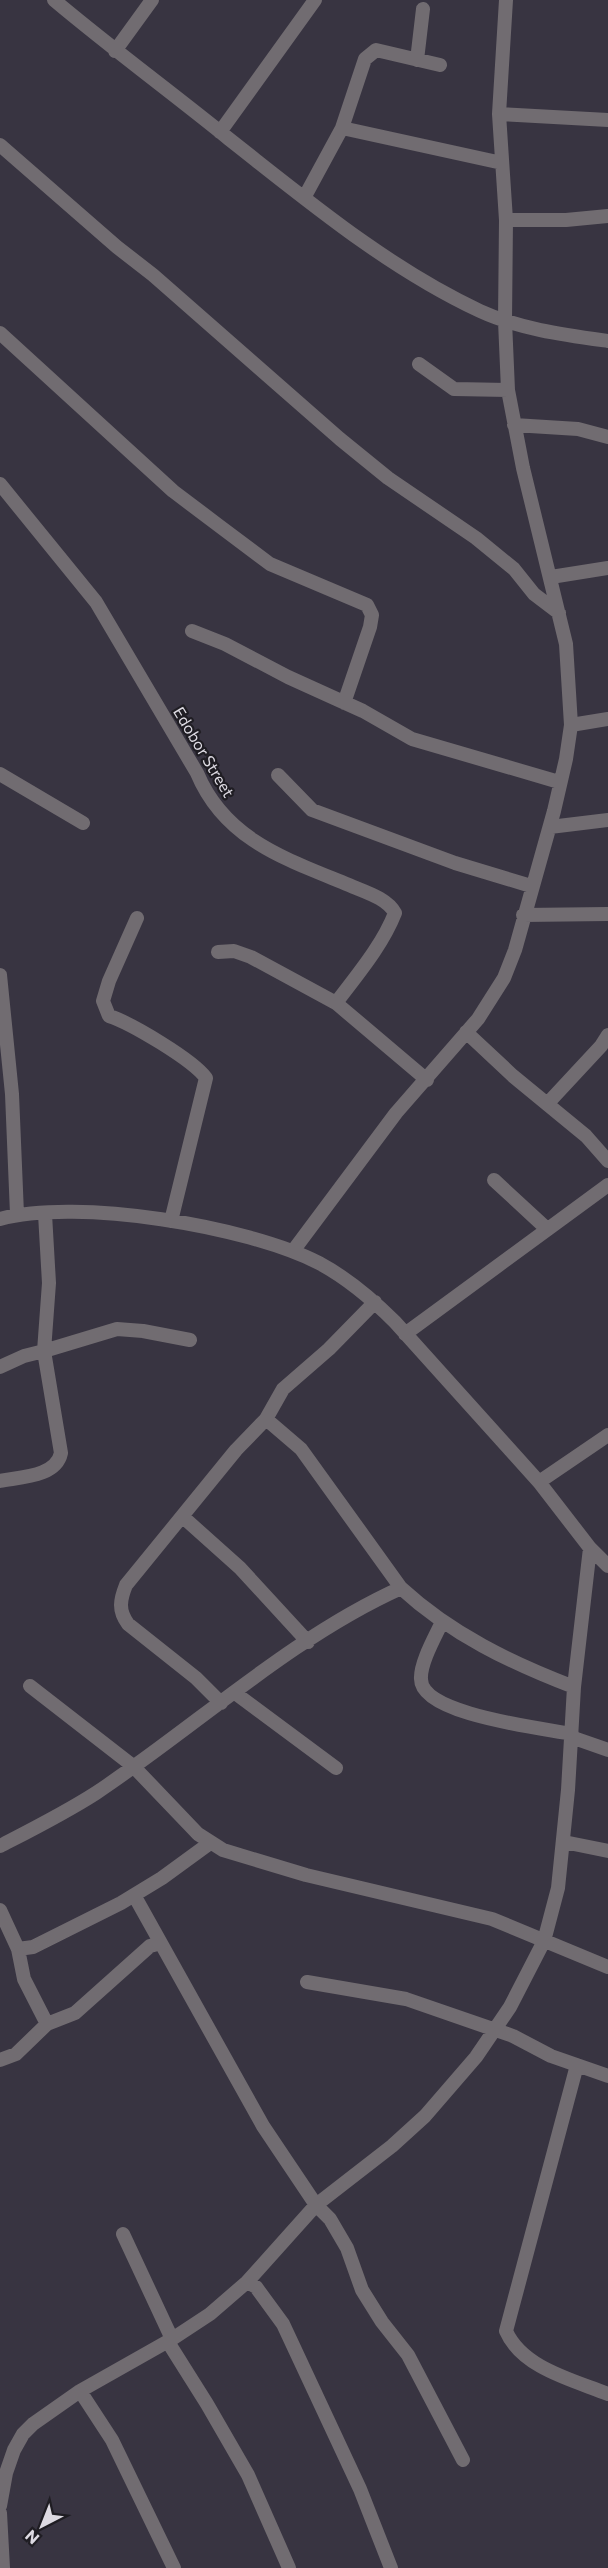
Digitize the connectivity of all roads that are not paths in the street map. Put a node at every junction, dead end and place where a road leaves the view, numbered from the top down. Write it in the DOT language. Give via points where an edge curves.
graph roads {
  1 [pos="54,0"];
  2 [pos="152,0"];
  3 [pos="315,0"];
  4 [pos="506,0"];
  5 [pos="423,9"];
  6 [pos="115,51"];
  7 [pos="417,60"];
  8 [pos="440,65"];
  9 [pos="608,113"];
  10 [pos="499,114"];
  11 [pos="608,120"];
  12 [pos="342,128"];
  13 [pos="220,132"];
  14 [pos="0,146"];
  15 [pos="502,163"];
  16 [pos="304,198"];
  17 [pos="608,216"];
  18 [pos="506,220"];
  19 [pos="505,321"];
  20 [pos="0,333"];
  21 [pos="608,341"];
  22 [pos="419,364"];
  23 [pos="508,390"];
  24 [pos="514,425"];
  25 [pos="608,437"];
  26 [pos="0,484"];
  27 [pos="608,568"];
  28 [pos="551,577"];
  29 [pos="559,613"];
  30 [pos="192,631"];
  31 [pos="344,703"];
  32 [pos="608,719"];
  33 [pos="571,725"];
  34 [pos="0,774"];
  35 [pos="278,776"];
  36 [pos="559,782"];
  37 [pos="608,820"];
  38 [pos="83,823"];
  39 [pos="549,827"];
  40 [pos="531,886"];
  41 [pos="608,914"];
  42 [pos="523,915"];
  43 [pos="137,918"];
  44 [pos="218,952"];
  45 [pos="0,975"];
  46 [pos="2,1002"];
  47 [pos="336,1003"];
  48 [pos="466,1032"];
  49 [pos="608,1035"];
  50 [pos="427,1080"];
  51 [pos="6,1095"];
  52 [pos="548,1103"];
  53 [pos="608,1161"];
  54 [pos="494,1180"];
  55 [pos="608,1185"];
  56 [pos="17,1214"];
  57 [pos="45,1214"];
  58 [pos="0,1219"];
  59 [pos="171,1221"];
  60 [pos="547,1228"];
  61 [pos="293,1251"];
  62 [pos="375,1302"];
  63 [pos="405,1334"];
  64 [pos="190,1340"];
  65 [pos="44,1351"];
  66 [pos="0,1366"];
  67 [pos="266,1419"];
  68 [pos="608,1435"];
  69 [pos="0,1481"];
  70 [pos="539,1482"];
  71 [pos="183,1517"];
  72 [pos="590,1548"];
  73 [pos="608,1566"];
  74 [pos="401,1588"];
  75 [pos="442,1622"];
  76 [pos="308,1642"];
  77 [pos="30,1686"];
  78 [pos="574,1687"];
  79 [pos="235,1693"];
  80 [pos="221,1702"];
  81 [pos="571,1736"];
  82 [pos="608,1750"];
  83 [pos="133,1766"];
  84 [pos="336,1768"];
  85 [pos="564,1842"];
  86 [pos="210,1843"];
  87 [pos="0,1845"];
  88 [pos="608,1851"];
  89 [pos="134,1895"];
  90 [pos="0,1910"];
  91 [pos="544,1941"];
  92 [pos="161,1943"];
  93 [pos="18,1949"];
  94 [pos="608,1967"];
  95 [pos="307,1982"];
  96 [pos="47,2024"];
  97 [pos="495,2031"];
  98 [pos="0,2060"];
  99 [pos="577,2065"];
  100 [pos="608,2076"];
  101 [pos="316,2205"];
  102 [pos="123,2234"];
  103 [pos="248,2282"];
  104 [pos="170,2340"];
  105 [pos="80,2391"];
  106 [pos="608,2394"];
  107 [pos="463,2460"];
  108 [pos="0,2506"];
  109 [pos="0,2514"];
  110 [pos="3,2568"];
  111 [pos="174,2568"];
  112 [pos="289,2568"];
  113 [pos="391,2568"];
  1 -- 6 [label="street"];
  2 -- 6 [label="street"];
  3 -- 13 [label="street"];
  4 -- 10 [label="street"];
  5 -- 7 [label="street"];
  6 -- 13 [label="street"];
  7 -- 8 [label="street"];
  7 -- 12 [label="street" via="376,50 369,54"];
  9 -- 11 [label="street"];
  10 -- 11 [label="street"];
  10 -- 15 [label="street"];
  12 -- 15 [label="street"];
  12 -- 16 [label="street"];
  13 -- 16 [label="street"];
  14 -- 29 [label="street" via="340,439 388,478 476,538"];
  15 -- 18 [label="street"];
  16 -- 19 [label="street" via="374,250 480,311"];
  17 -- 18 [label="street"];
  18 -- 19 [label="street"];
  19 -- 21 [label="street"];
  19 -- 23 [label="street"];
  20 -- 31 [label="street" via="173,490 270,564 367,605 372,615 370,627"];
  22 -- 23 [label="street" via="454,389"];
  23 -- 24 [label="street"];
  24 -- 25 [label="street" via="578,429"];
  24 -- 28 [label="street"];
  26 -- 47 [label="street, Edobor Street" via="96,602 207,796 224,816 280,857 391,906 395,914 392,923"];
  27 -- 28 [label="street"];
  28 -- 29 [label="street"];
  29 -- 33 [label="street" via="566,644"];
  30 -- 31 [label="street"];
  31 -- 36 [label="street" via="412,739"];
  32 -- 33 [label="street"];
  33 -- 36 [label="street"];
  34 -- 38 [label="street"];
  35 -- 40 [label="street" via="312,810 455,863"];
  36 -- 39 [label="street"];
  37 -- 39 [label="street"];
  39 -- 40 [label="street"];
  40 -- 42 [label="street"];
  41 -- 42 [label="street"];
  42 -- 48 [label="street" via="504,978"];
  43 -- 59 [label="street" via="108,981 103,1001 109,1016 187,1059 206,1078"];
  44 -- 47 [label="street" via="234,951 251,957"];
  45 -- 46 [label="street"];
  46 -- 51 [label="street"];
  47 -- 50 [label="street"];
  48 -- 50 [label="street"];
  48 -- 52 [label="street"];
  49 -- 52 [label="street"];
  50 -- 61 [label="street" via="396,1113"];
  51 -- 56 [label="street"];
  52 -- 53 [label="street"];
  54 -- 60 [label="street"];
  55 -- 60 [label="street"];
  56 -- 57 [label="street"];
  56 -- 58 [label="street"];
  57 -- 59 [label="street" via="93,1213"];
  57 -- 65 [label="street" via="49,1283"];
  59 -- 61 [label="street" via="242,1235"];
  60 -- 63 [label="street"];
  61 -- 62 [label="street" via="320,1264"];
  62 -- 63 [label="street"];
  62 -- 67 [label="street" via="283,1389"];
  63 -- 70 [label="street"];
  64 -- 65 [label="street" via="117,1329"];
  65 -- 66 [label="street"];
  65 -- 69 [label="street" via="59,1460 49,1470"];
  67 -- 71 [label="street"];
  67 -- 74 [label="street" via="301,1449"];
  68 -- 70 [label="street"];
  70 -- 72 [label="street"];
  71 -- 76 [label="street" via="240,1568"];
  71 -- 80 [label="street" via="126,1585 120,1607 128,1624"];
  72 -- 73 [label="street"];
  72 -- 78 [label="street"];
  74 -- 75 [label="street"];
  74 -- 76 [label="street" via="374,1600"];
  75 -- 78 [label="street" via="512,1661"];
  75 -- 81 [label="street" via="420,1679 432,1699 468,1714"];
  76 -- 79 [label="street"];
  77 -- 83 [label="street"];
  78 -- 81 [label="street"];
  79 -- 80 [label="street"];
  79 -- 84 [label="street"];
  80 -- 83 [label="street"];
  81 -- 82 [label="street"];
  81 -- 85 [label="street"];
  83 -- 86 [label="street"];
  83 -- 87 [label="street" via="96,1793"];
  85 -- 88 [label="street"];
  85 -- 91 [label="street" via="555,1904"];
  86 -- 89 [label="street"];
  86 -- 91 [label="street" via="306,1875 456,1908"];
  89 -- 92 [label="street"];
  89 -- 93 [label="street" via="33,1947"];
  90 -- 93 [label="street"];
  91 -- 94 [label="street"];
  91 -- 97 [label="street"];
  92 -- 96 [label="street" via="150,1946 75,2013"];
  92 -- 101 [label="street" via="263,2126"];
  93 -- 96 [label="street" via="24,1979"];
  95 -- 97 [label="street" via="406,1999"];
  96 -- 98 [label="street" via="16,2054"];
  97 -- 99 [label="street"];
  97 -- 101 [label="street" via="425,2116"];
  99 -- 100 [label="street"];
  99 -- 106 [label="street" via="506,2331 512,2344 526,2357"];
  101 -- 103 [label="street"];
  101 -- 107 [label="street" via="330,2219 347,2248 362,2290 408,2355"];
  102 -- 104 [label="street"];
  103 -- 104 [label="street" via="210,2314"];
  103 -- 113 [label="street" via="283,2324 356,2480"];
  104 -- 105 [label="street"];
  104 -- 112 [label="street" via="248,2475"];
  105 -- 108 [label="street" via="23,2434 6,2473"];
  105 -- 111 [label="street" via="112,2440"];
  109 -- 110 [label="street"];
}
